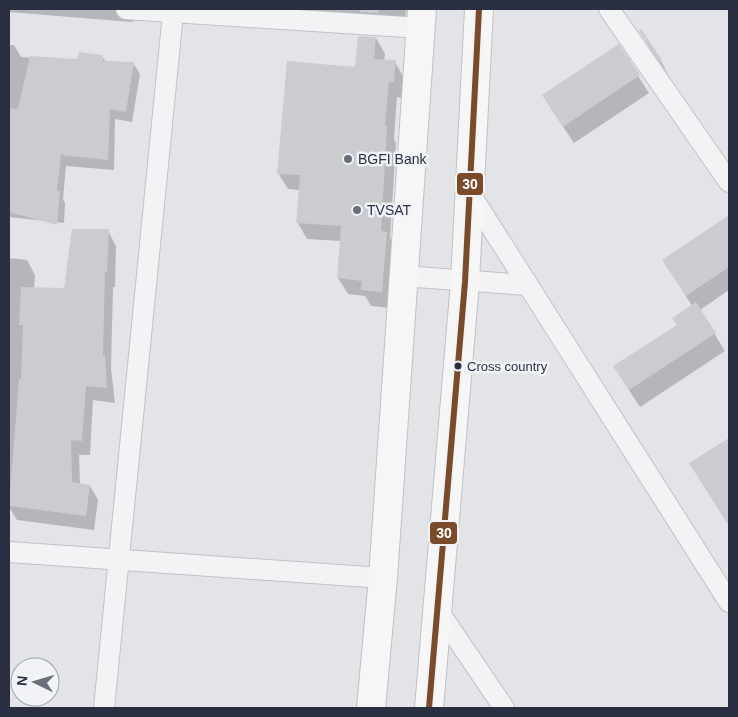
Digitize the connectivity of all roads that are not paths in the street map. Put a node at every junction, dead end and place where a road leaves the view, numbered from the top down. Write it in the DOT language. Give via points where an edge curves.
graph roads {
  1 [pos="126,9"];
  2 [pos="479,9"];
  3 [pos="609,9"];
  4 [pos="173,13"];
  5 [pos="422,18"];
  6 [pos="729,182"];
  7 [pos="469,192"];
  8 [pos="402,276"];
  9 [pos="465,282"];
  10 [pos="528,284"];
  11 [pos="9,552"];
  12 [pos="118,560"];
  13 [pos="382,578"];
  14 [pos="729,602"];
  15 [pos="437,609"];
  16 [pos="104,708"];
  17 [pos="371,708"];
  18 [pos="429,708"];
  19 [pos="504,708"];
  1 -- 4 [label="street"];
  2 -- 7 [label="main road"];
  3 -- 6 [label="street"];
  4 -- 5 [label="street"];
  4 -- 12 [label="street"];
  5 -- 8 [label="main road"];
  7 -- 9 [label="main road"];
  7 -- 10 [label="street"];
  8 -- 9 [label="street"];
  8 -- 13 [label="main road"];
  9 -- 10 [label="street"];
  9 -- 15 [label="main road"];
  10 -- 14 [label="street"];
  11 -- 12 [label="street"];
  12 -- 13 [label="street"];
  12 -- 16 [label="street"];
  13 -- 17 [label="main road"];
  15 -- 18 [label="main road"];
  15 -- 19 [label="street"];
}
